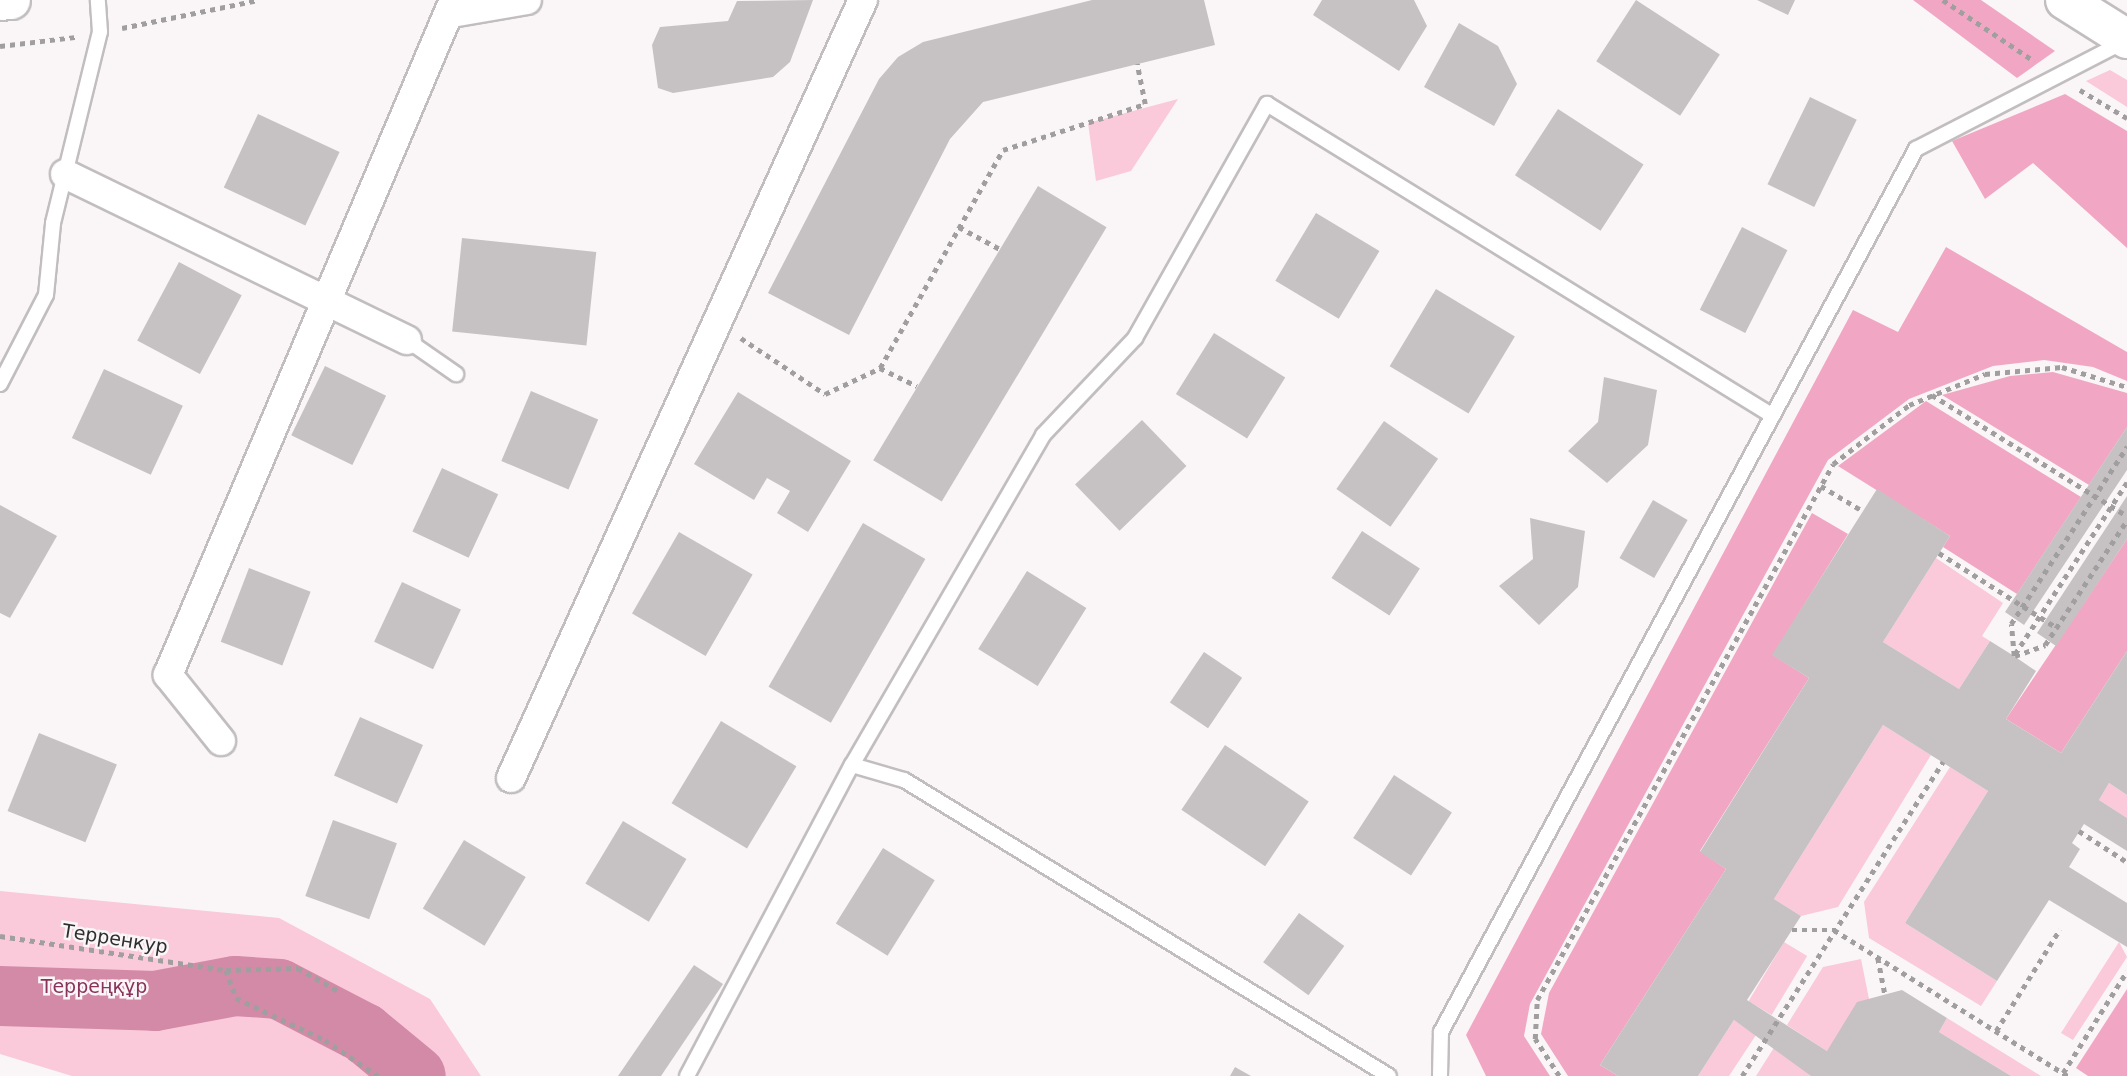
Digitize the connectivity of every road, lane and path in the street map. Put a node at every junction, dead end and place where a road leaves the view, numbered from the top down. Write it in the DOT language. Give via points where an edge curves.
graph roads {
  1 [pos="11,0"];
  2 [pos="98,0"];
  3 [pos="258,0"];
  4 [pos="527,0"];
  5 [pos="863,0"];
  6 [pos="1943,0"];
  7 [pos="2065,0"];
  8 [pos="0,2"];
  9 [pos="452,7"];
  10 [pos="100,32"];
  11 [pos="2127,39"];
  12 [pos="0,46"];
  13 [pos="1137,64"];
  14 [pos="2055,75"];
  15 [pos="2127,118"];
  16 [pos="65,174"];
  17 [pos="959,227"];
  18 [pos="1000,249"];
  19 [pos="329,299"];
  20 [pos="717,322"];
  21 [pos="407,340"];
  22 [pos="880,368"];
  23 [pos="456,374"];
  24 [pos="0,384"];
  25 [pos="916,386"];
  26 [pos="2127,387"];
  27 [pos="1931,395"];
  28 [pos="1773,416"];
  29 [pos="2127,447"];
  30 [pos="2127,482"];
  31 [pos="1821,486"];
  32 [pos="2095,496"];
  33 [pos="2111,506"];
  34 [pos="1863,511"];
  35 [pos="2127,518"];
  36 [pos="1939,553"];
  37 [pos="2023,607"];
  38 [pos="2039,617"];
  39 [pos="2057,628"];
  40 [pos="2014,656"];
  41 [pos="221,741"];
  42 [pos="1943,762"];
  43 [pos="852,765"];
  44 [pos="511,778"];
  45 [pos="2078,831"];
  46 [pos="2127,862"];
  47 [pos="2060,929"];
  48 [pos="1792,930"];
  49 [pos="1834,930"];
  50 [pos="0,936"];
  51 [pos="1877,957"];
  52 [pos="226,970"];
  53 [pos="2127,971"];
  54 [pos="338,991"];
  55 [pos="1885,995"];
  56 [pos="1996,1031"];
  57 [pos="2065,1074"];
  58 [pos="378,1076"];
  59 [pos="687,1076"];
  60 [pos="1389,1076"];
  61 [pos="1440,1076"];
  62 [pos="1559,1076"];
  63 [pos="1742,1076"];
  1 -- 8 [label="main road"];
  2 -- 10 [label="lane"];
  3 -- 10 [label="path"];
  4 -- 9 [label="street"];
  5 -- 20 [label="street"];
  6 -- 14 [label="path"];
  7 -- 11 [label="main road"];
  9 -- 19 [label="street"];
  10 -- 12 [label="path"];
  10 -- 16 [label="lane"];
  11 -- 14 [label="lane"];
  13 -- 17 [label="path" via="1145,104 1003,150"];
  14 -- 15 [label="path"];
  14 -- 28 [label="lane" via="1916,149"];
  16 -- 19 [label="street"];
  16 -- 24 [label="lane" via="46,295"];
  17 -- 18 [label="path"];
  17 -- 22 [label="path"];
  19 -- 21 [label="street"];
  19 -- 41 [label="street" via="168,675"];
  20 -- 22 [label="path" via="825,394"];
  20 -- 44 [label="street"];
  21 -- 23 [label="lane"];
  22 -- 25 [label="path"];
  26 -- 27 [label="path" via="2092,372 2024,367"];
  27 -- 31 [label="path" via="1870,431 1833,464"];
  27 -- 32 [label="path"];
  28 -- 43 [label="lane" via="1267,104 1135,338 1043,435"];
  28 -- 61 [label="lane" via="1441,1032"];
  29 -- 32 [label="path"];
  30 -- 33 [label="path"];
  31 -- 34 [label="path"];
  31 -- 62 [label="path" via="1537,1000 1535,1039"];
  32 -- 33 [label="path"];
  32 -- 37 [label="path"];
  33 -- 35 [label="path"];
  33 -- 38 [label="path"];
  35 -- 39 [label="path"];
  36 -- 37 [label="path"];
  37 -- 38 [label="path"];
  37 -- 40 [label="path" via="2011,624"];
  38 -- 39 [label="path"];
  38 -- 40 [label="path"];
  39 -- 40 [label="path" via="2045,645"];
  42 -- 49 [label="path"];
  43 -- 59 [label="lane"];
  43 -- 60 [label="lane" via="904,780"];
  45 -- 46 [label="path"];
  47 -- 56 [label="path"];
  48 -- 49 [label="path"];
  49 -- 51 [label="path"];
  49 -- 63 [label="path"];
  50 -- 52 [label="path, Терренкур"];
  51 -- 55 [label="path"];
  51 -- 56 [label="path"];
  52 -- 54 [label="path, Терренкур" via="298,968"];
  52 -- 58 [label="path" via="236,998 325,1040"];
  53 -- 57 [label="path"];
  56 -- 57 [label="path"];
}
